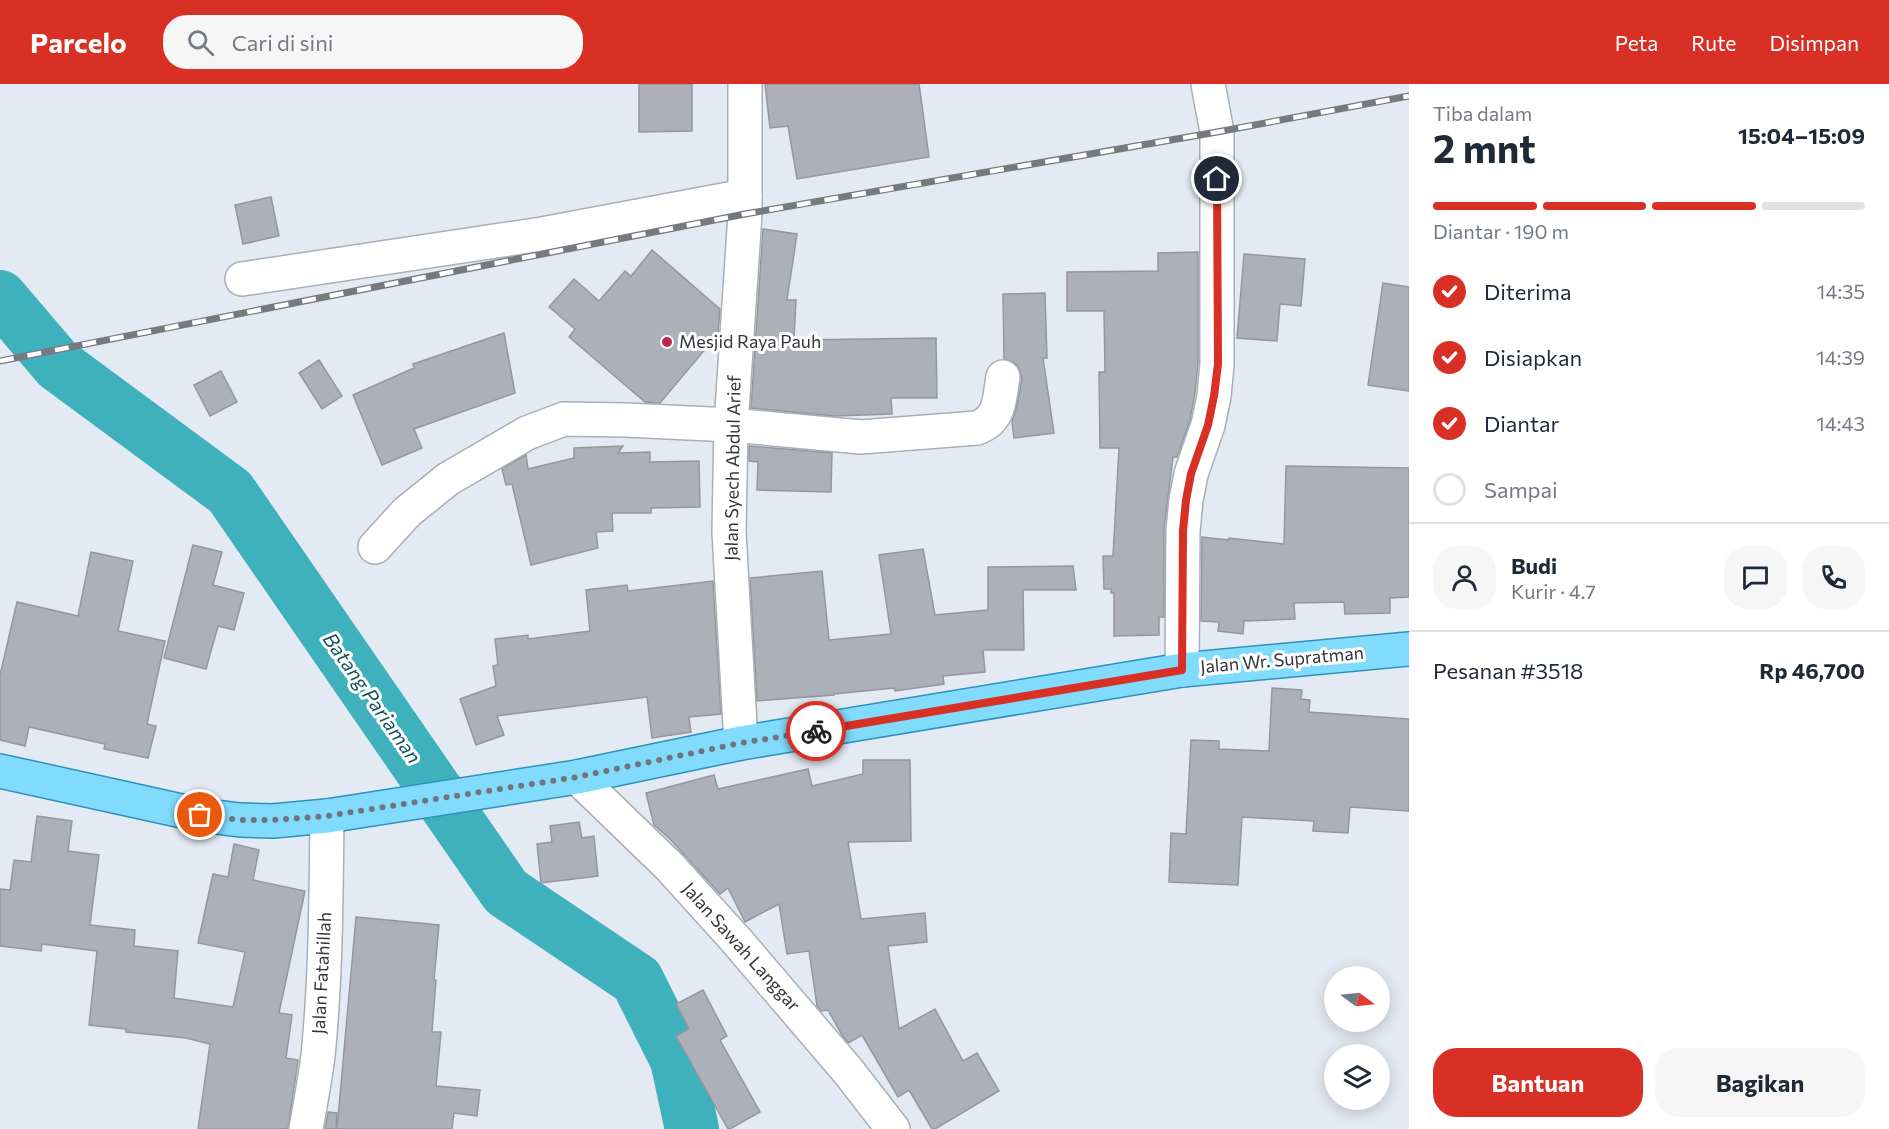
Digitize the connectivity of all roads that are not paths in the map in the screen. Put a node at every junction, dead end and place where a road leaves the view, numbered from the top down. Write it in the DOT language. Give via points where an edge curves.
graph roads {
  1 [pos="745,84"];
  2 [pos="1208,84"];
  3 [pos="745,196"];
  4 [pos="242,279"];
  5 [pos="1003,376"];
  6 [pos="731,425"];
  7 [pos="375,547"];
  8 [pos="1409,649"];
  9 [pos="1182,670"];
  10 [pos="741,743"];
  11 [pos="0,771"];
  12 [pos="577,777"];
  13 [pos="327,816"];
  14 [pos="306,1129"];
  15 [pos="892,1129"];
  1 -- 3 [label="street, Jalan Syech Abdul Arief"];
  2 -- 9 [label="street" via="1217,132 1218,364 1210,415 1186,500"];
  3 -- 4 [label="street" via="542,234"];
  3 -- 6 [label="street, Jalan Syech Abdul Arief"];
  5 -- 6 [label="street" via="993,419 977,428 861,437"];
  6 -- 7 [label="street" via="575,418 550,423 507,443 448,479 407,512"];
  6 -- 10 [label="street, Jalan Syech Abdul Arief" via="730,554"];
  8 -- 9 [label="main road, Jalan Wr. Supratman"];
  9 -- 10 [label="main road, Jalan Wr. Supratman"];
  10 -- 12 [label="main road, Jalan Wr. Supratman"];
  11 -- 13 [label="main road, Jalan Wr. Supratman" via="200,815 262,820"];
  12 -- 13 [label="main road, Jalan Wr. Supratman"];
  12 -- 15 [label="street, Jalan Sawah Langgar" via="729,931"];
  13 -- 14 [label="street, Jalan Fatahillah" via="323,999"];
}
